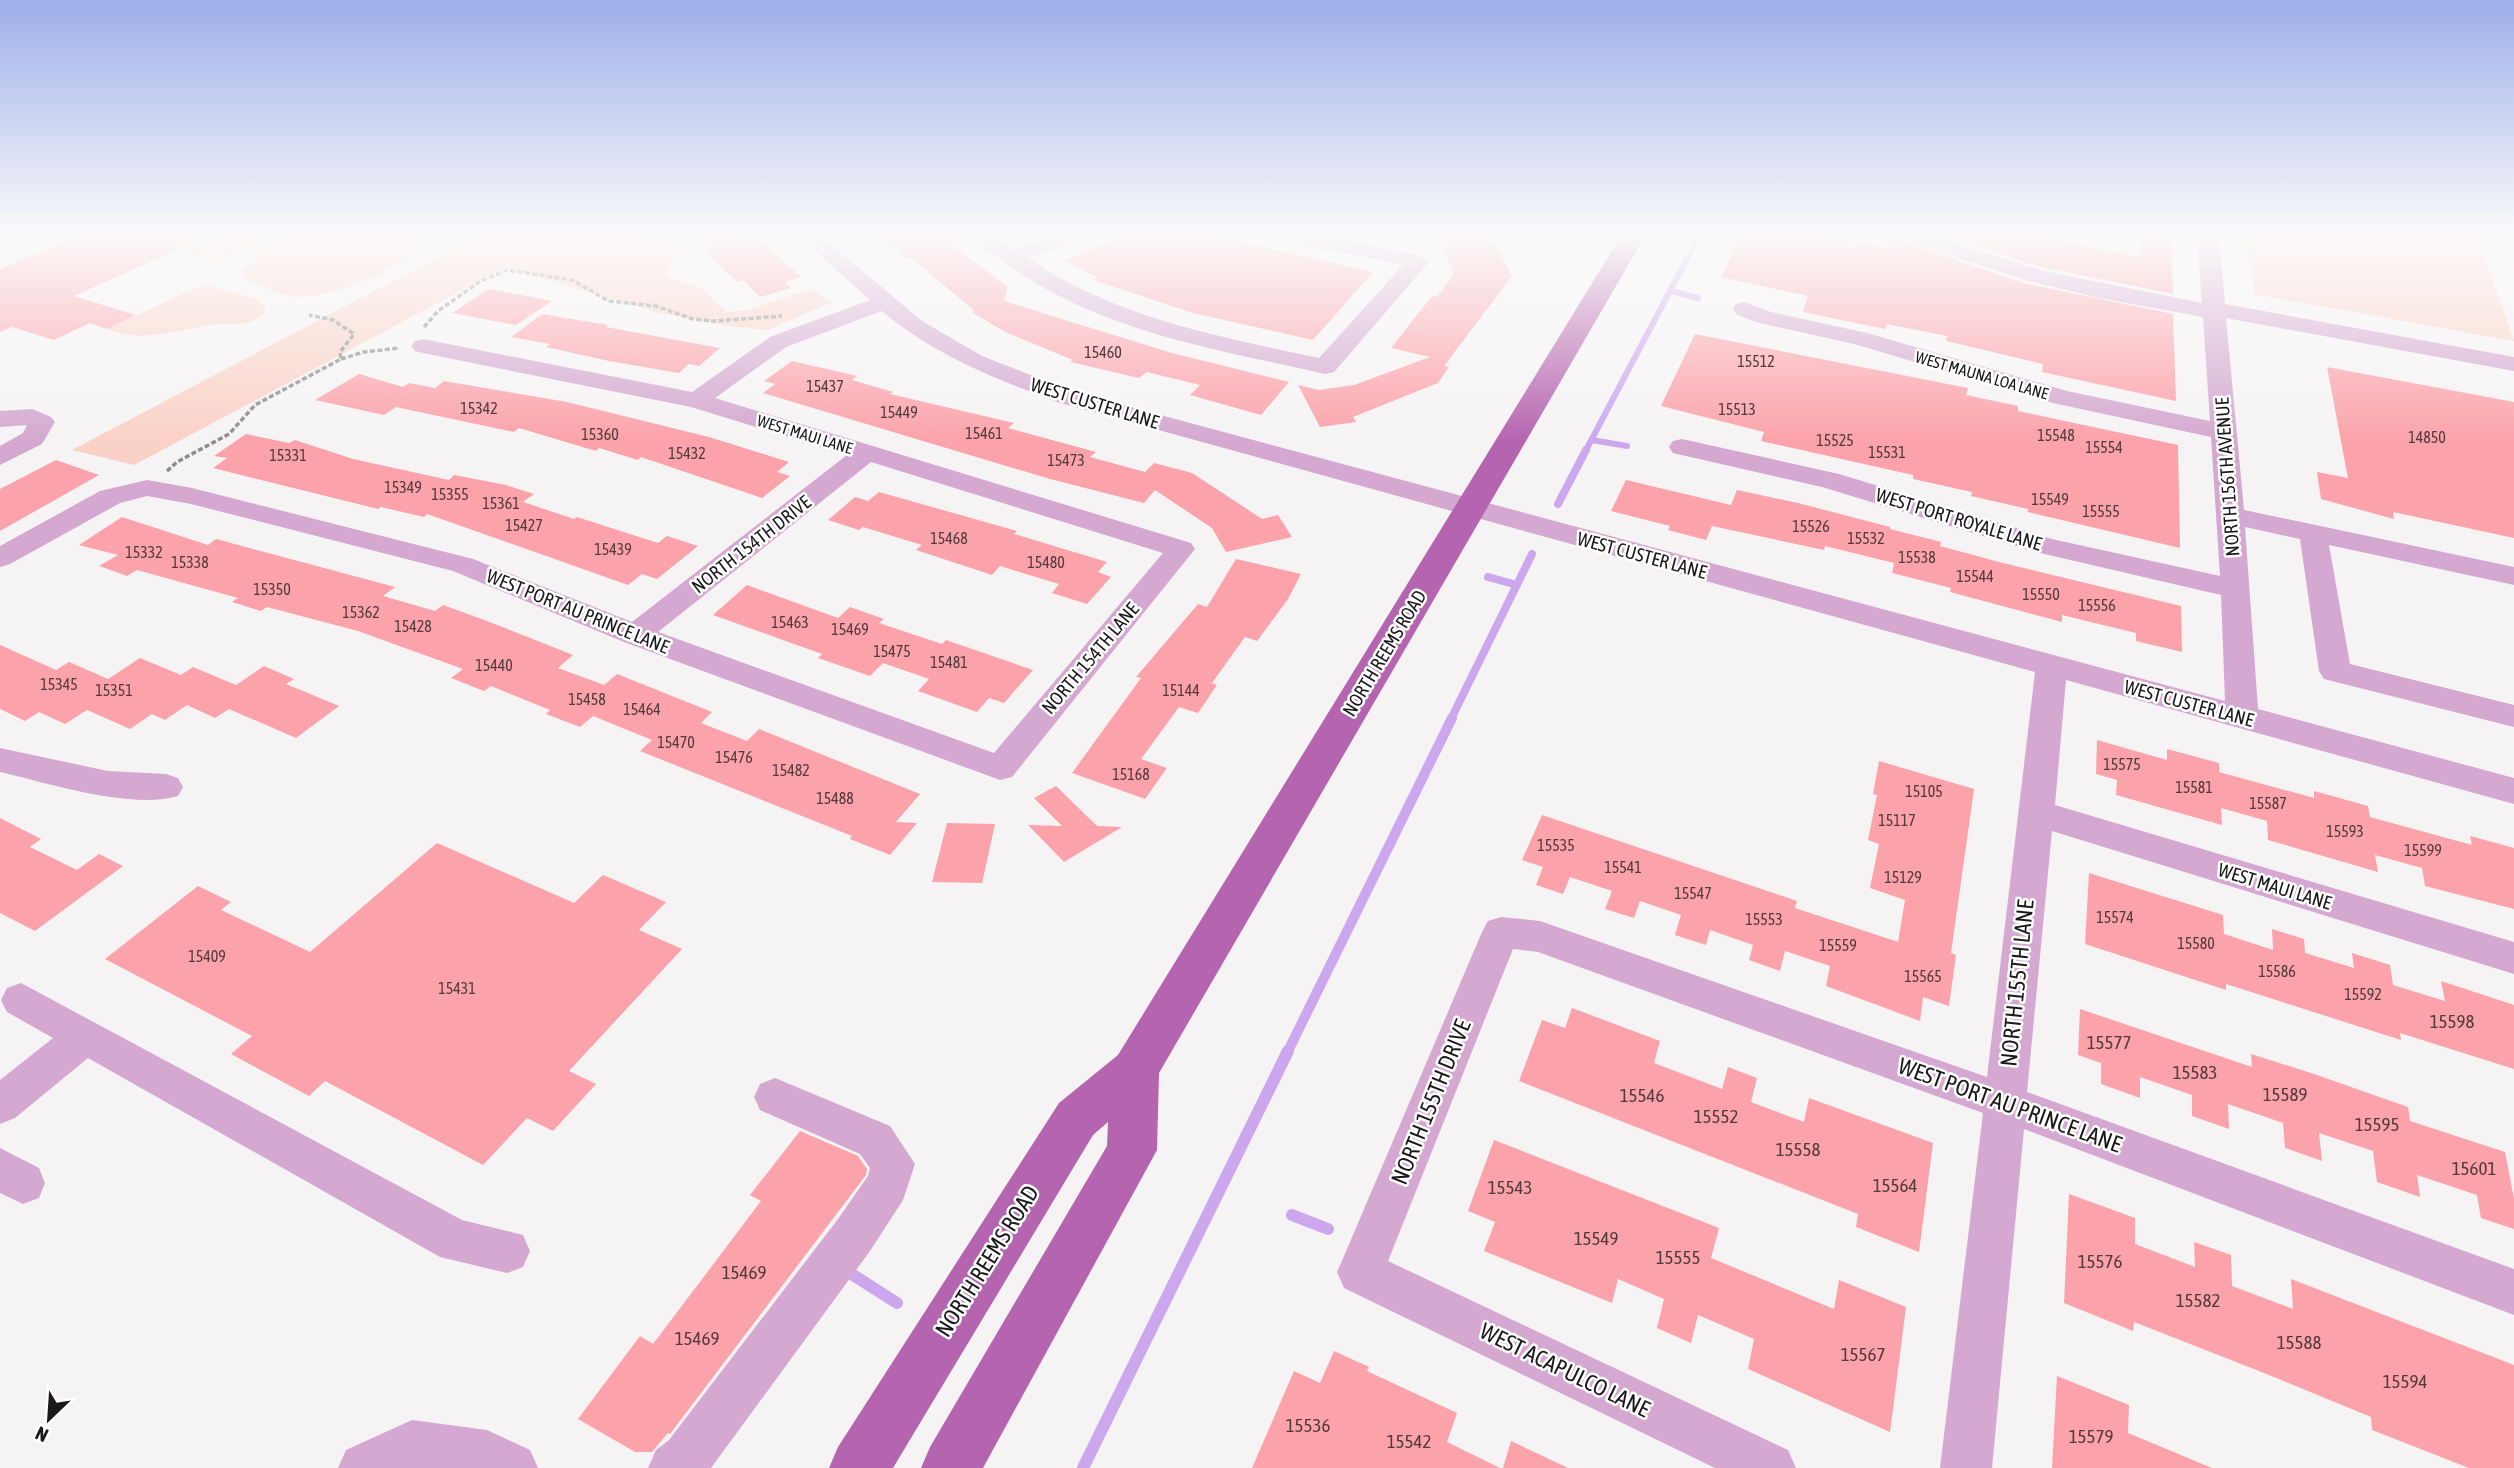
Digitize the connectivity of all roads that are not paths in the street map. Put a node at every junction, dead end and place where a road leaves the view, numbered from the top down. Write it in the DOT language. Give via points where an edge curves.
graph roads {
  1 [pos="878,305"];
  2 [pos="888,305"];
  3 [pos="1094,305"];
  4 [pos="1380,305"];
  5 [pos="1592,305"];
  6 [pos="2182,305"];
  7 [pos="2214,305"];
  8 [pos="1744,309"];
  9 [pos="2215,310"];
  10 [pos="423,346"];
  11 [pos="2514,364"];
  12 [pos="696,400"];
  13 [pos="0,419"];
  14 [pos="2224,432"];
  15 [pos="1682,447"];
  16 [pos="867,452"];
  17 [pos="0,457"];
  18 [pos="1471,509"];
  19 [pos="2230,514"];
  20 [pos="2312,533"];
  21 [pos="1181,549"];
  22 [pos="0,558"];
  23 [pos="2514,576"];
  24 [pos="2236,589"];
  25 [pos="635,635"];
  26 [pos="2052,666"];
  27 [pos="2514,716"];
  28 [pos="2242,718"];
  29 [pos="0,760"];
  30 [pos="999,768"];
  31 [pos="166,787"];
  32 [pos="2514,791"];
  33 [pos="2036,813"];
  34 [pos="1501,932"];
  35 [pos="2514,958"];
  36 [pos="21,1000"];
  37 [pos="85,1036"];
  38 [pos="1135,1070"];
  39 [pos="775,1097"];
  40 [pos="2004,1102"];
  41 [pos="0,1105"];
  42 [pos="507,1251"];
  43 [pos="1360,1272"];
  44 [pos="2514,1292"];
  45 [pos="364,1468"];
  46 [pos="512,1468"];
  47 [pos="674,1468"];
  48 [pos="859,1468"];
  49 [pos="951,1468"];
  50 [pos="1770,1468"];
  51 [pos="1966,1468"];
  1 -- 12 [label="street" via="778,342"];
  2 -- 18 [label="street, WEST CUSTER LANE" via="914,327 973,361 1066,397"];
  3 -- 4 [label="street" via="1203,338 1325,367"];
  5 -- 18 [label="main road, NORTH REEMS ROAD"];
  6 -- 9 [label="street"];
  7 -- 9 [label="street, NORTH 156TH AVENUE"];
  8 -- 14 [label="street, WEST MAUNA LOA LANE" via="2062,398"];
  9 -- 11 [label="street"];
  9 -- 14 [label="street, NORTH 156TH AVENUE"];
  10 -- 12 [label="street, WEST MAUI LANE"];
  12 -- 16 [label="street, WEST MAUI LANE"];
  13 -- 17 [label="street" via="32,416 42,422 33,438"];
  14 -- 19 [label="street, NORTH 156TH AVENUE"];
  15 -- 24 [label="street, WEST PORT ROYALE LANE" via="1829,480 2046,546"];
  16 -- 21 [label="street, WEST MAUI LANE"];
  16 -- 25 [label="street, NORTH 154TH DRIVE"];
  18 -- 26 [label="street, WEST CUSTER LANE"];
  18 -- 38 [label="main road, NORTH REEMS ROAD"];
  19 -- 20 [label="street"];
  19 -- 24 [label="street, NORTH 156TH AVENUE"];
  20 -- 23 [label="street"];
  20 -- 27 [label="street" via="2335,671"];
  21 -- 30 [label="street, NORTH 154TH LANE"];
  22 -- 25 [label="street, WEST PORT AU PRINCE LANE" via="110,497 147,488 463,565"];
  24 -- 28 [label="street, NORTH 156TH AVENUE"];
  25 -- 30 [label="street, WEST PORT AU PRINCE LANE"];
  26 -- 28 [label="street, WEST CUSTER LANE"];
  26 -- 33 [label="street, NORTH 155TH LANE"];
  28 -- 32 [label="street, WEST CUSTER LANE"];
  29 -- 31 [label="street" via="108,784"];
  33 -- 35 [label="street, WEST MAUI LANE"];
  33 -- 40 [label="street, NORTH 155TH LANE"];
  34 -- 40 [label="street, WEST PORT AU PRINCE LANE" via="1540,937"];
  34 -- 43 [label="street, NORTH 155TH DRIVE"];
  36 -- 37 [label="street"];
  37 -- 41 [label="street"];
  37 -- 42 [label="street" via="456,1241"];
  38 -- 48 [label="main road, NORTH REEMS ROAD" via="1076,1119"];
  38 -- 49 [label="main road, NORTH REEMS ROAD" via="1132,1150"];
  39 -- 47 [label="street" via="875,1140 893,1164 887,1185 854,1235 687,1458"];
  40 -- 44 [label="street, WEST PORT AU PRINCE LANE"];
  40 -- 51 [label="street, NORTH 155TH LANE"];
  43 -- 50 [label="street, WEST ACAPULCO LANE"];
  45 -- 46 [label="street" via="412,1445 486,1455"];
}
